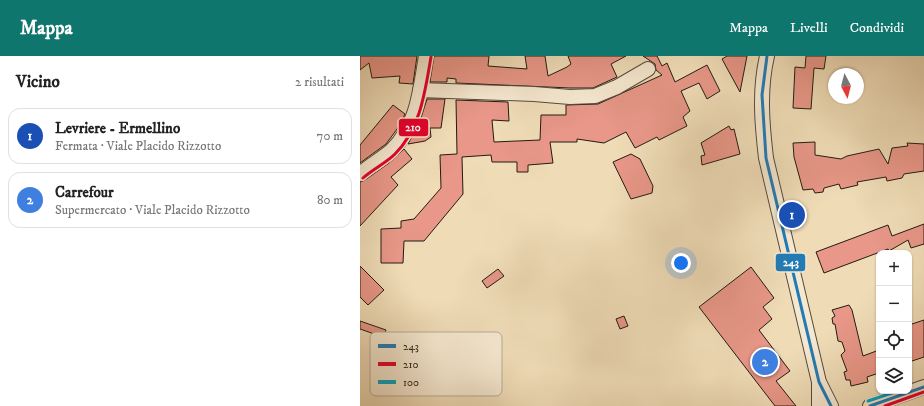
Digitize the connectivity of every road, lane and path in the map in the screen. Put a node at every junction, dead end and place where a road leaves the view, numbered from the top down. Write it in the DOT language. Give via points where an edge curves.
graph roads {
  1 [pos="426,56"];
  2 [pos="768,56"];
  3 [pos="648,69"];
  4 [pos="420,90"];
  5 [pos="360,174"];
  6 [pos="819,382"];
  7 [pos="924,387"];
  8 [pos="819,406"];
  9 [pos="831,406"];
  10 [pos="870,406"];
  1 -- 4 [label="street"];
  2 -- 6 [label="street" via="761,95 766,158"];
  3 -- 4 [label="street" via="595,96 570,98 534,94"];
  4 -- 5 [label="street" via="414,116 407,131 392,150"];
  6 -- 8 [label="street"];
  6 -- 9 [label="street"];
  7 -- 10 [label="street"];
}
